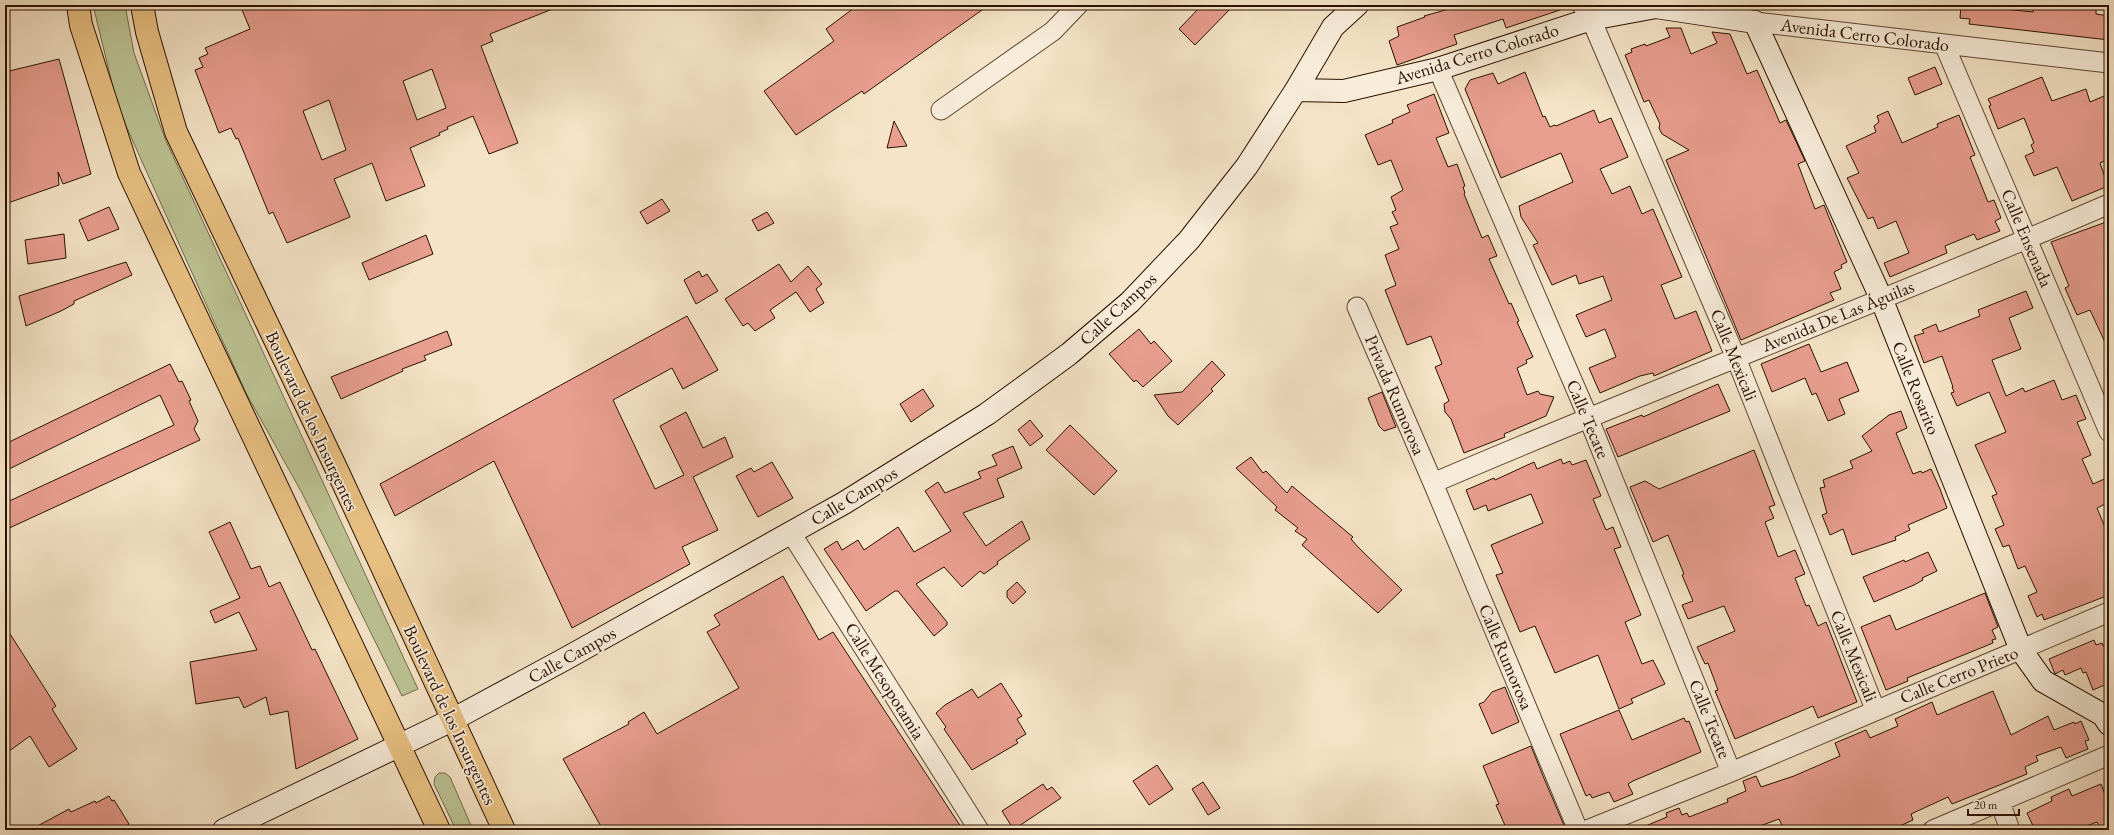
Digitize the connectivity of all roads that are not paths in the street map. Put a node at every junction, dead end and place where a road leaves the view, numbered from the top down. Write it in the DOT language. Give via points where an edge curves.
graph roads {
  1 [pos="78,5"];
  2 [pos="142,5"];
  3 [pos="1078,5"];
  4 [pos="1357,5"];
  5 [pos="1586,12"];
  6 [pos="1755,22"];
  7 [pos="1944,44"];
  8 [pos="2109,63"];
  9 [pos="1438,69"];
  10 [pos="1296,90"];
  11 [pos="941,110"];
  12 [pos="2109,204"];
  13 [pos="2028,239"];
  14 [pos="1881,298"];
  15 [pos="1357,307"];
  16 [pos="1736,358"];
  17 [pos="1588,417"];
  18 [pos="2109,432"];
  19 [pos="1433,483"];
  20 [pos="791,533"];
  21 [pos="2109,612"];
  22 [pos="2021,650"];
  23 [pos="1875,709"];
  24 [pos="452,720"];
  25 [pos="2109,724"];
  26 [pos="399,746"];
  27 [pos="2109,755"];
  28 [pos="1731,772"];
  29 [pos="2000,802"];
  30 [pos="224,830"];
  31 [pos="439,830"];
  32 [pos="504,830"];
  33 [pos="979,830"];
  34 [pos="1578,830"];
  35 [pos="1587,830"];
  36 [pos="1933,830"];
  37 [pos="2010,830"];
  1 -- 26 [label="main road" via="80,25 129,173"];
  2 -- 24 [label="main road, Boulevard de los Insurgentes" via="147,32 176,132 337,470"];
  3 -- 11 [label="street" via="1053,31"];
  4 -- 10 [label="street, Calle Campos" via="1333,28"];
  5 -- 6 [label="street, Avenida Cerro Colorado" via="1656,7"];
  5 -- 9 [label="street, Avenida Cerro Colorado"];
  5 -- 16 [label="street, Calle Mexicali"];
  6 -- 7 [label="street, Avenida Cerro Colorado"];
  6 -- 14 [label="street, Calle Rosarito"];
  7 -- 8 [label="street, Avenida Cerro Colorado"];
  7 -- 13 [label="street, Calle Ensenada"];
  9 -- 10 [label="street, Avenida Cerro Colorado" via="1344,91"];
  9 -- 17 [label="street, Calle Tecate"];
  10 -- 20 [label="street, Calle Campos" via="1247,166 1189,240 1130,302 1069,354 987,414"];
  12 -- 13 [label="street, Avenida De Las Águilas"];
  13 -- 14 [label="street, Avenida De Las Águilas"];
  13 -- 18 [label="street, Calle Ensenada"];
  14 -- 16 [label="street, Avenida De Las Águilas"];
  14 -- 22 [label="street, Calle Rosarito"];
  15 -- 19 [label="street, Privada Rumorosa"];
  16 -- 17 [label="street, Avenida De Las Águilas"];
  16 -- 23 [label="street, Calle Mexicali"];
  17 -- 19 [label="street, Avenida De Las Águilas"];
  17 -- 28 [label="street, Calle Tecate"];
  19 -- 34 [label="street, Calle Rumorosa"];
  20 -- 24 [label="street, Calle Campos"];
  20 -- 33 [label="street, Calle Mesopotamia"];
  21 -- 22 [label="street, Calle Cerro Prieto"];
  22 -- 23 [label="street, Calle Cerro Prieto"];
  22 -- 25 [label="street, Calle Rosarito" via="2043,681 2103,715"];
  23 -- 28 [label="street, Calle Cerro Prieto"];
  24 -- 26 [label="street, Calle Campos"];
  24 -- 32 [label="main road, Boulevard de los Insurgentes"];
  26 -- 30 [label="street, Calle Campos"];
  26 -- 31 [label="main road"];
  27 -- 29 [label="street"];
  28 -- 35 [label="street, Calle Cerro Prieto"];
  29 -- 36 [label="street"];
  29 -- 37 [label="street"];
}
